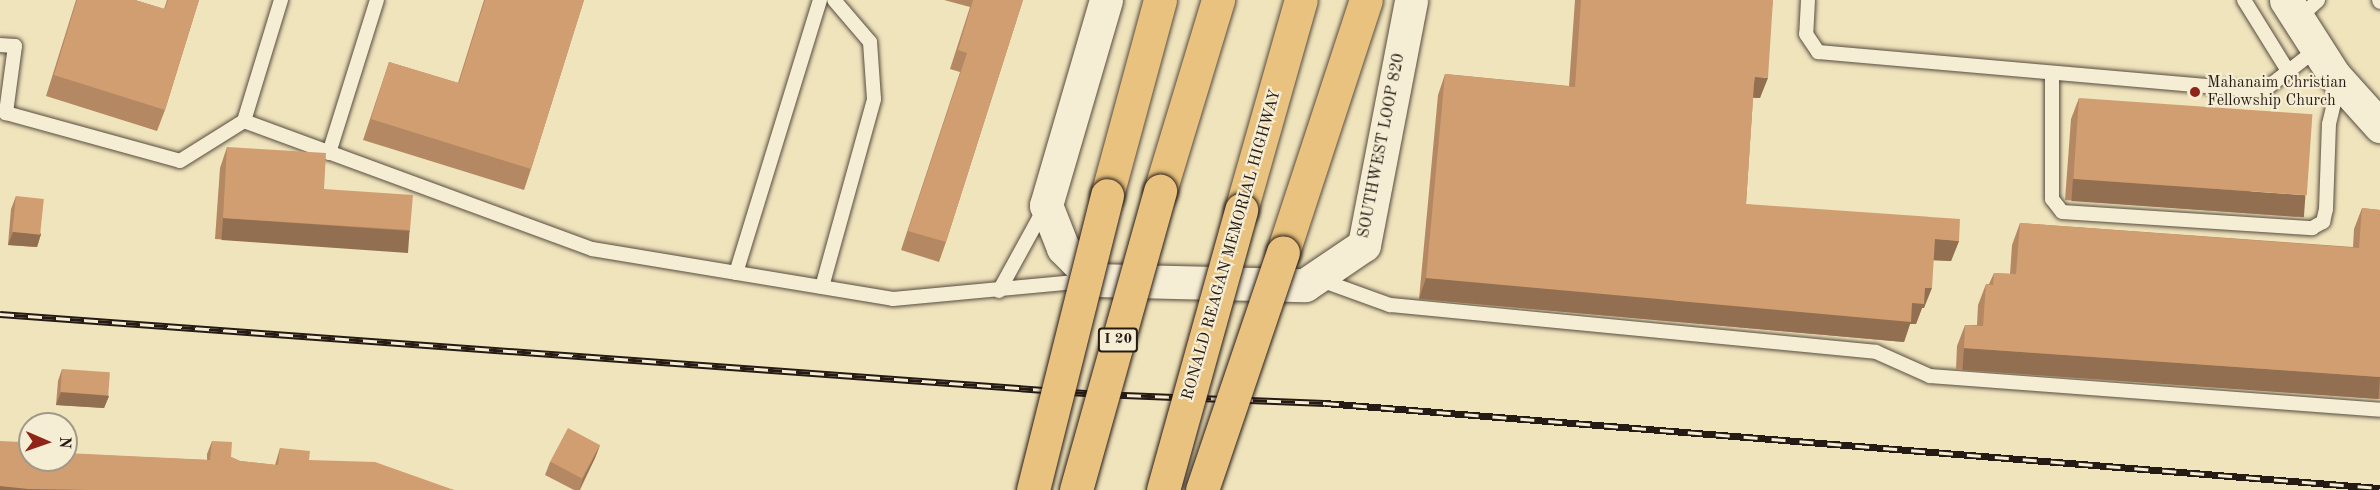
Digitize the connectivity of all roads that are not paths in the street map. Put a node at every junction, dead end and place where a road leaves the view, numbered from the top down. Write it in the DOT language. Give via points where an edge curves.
graph roads {
  1 [pos="281,0"];
  2 [pos="377,0"];
  3 [pos="820,0"];
  4 [pos="834,0"];
  5 [pos="1106,0"];
  6 [pos="1160,0"];
  7 [pos="1218,0"];
  8 [pos="1301,0"];
  9 [pos="1366,0"];
  10 [pos="1411,0"];
  11 [pos="1808,0"];
  12 [pos="2244,0"];
  13 [pos="2300,7"];
  14 [pos="0,45"];
  15 [pos="2317,49"];
  16 [pos="2288,71"];
  17 [pos="2052,73"];
  18 [pos="2340,81"];
  19 [pos="244,122"];
  20 [pos="2380,126"];
  21 [pos="329,153"];
  22 [pos="1046,205"];
  23 [pos="736,273"];
  24 [pos="1316,278"];
  25 [pos="1095,280"];
  26 [pos="822,287"];
  27 [pos="999,291"];
  28 [pos="2380,410"];
  29 [pos="1033,490"];
  30 [pos="1076,490"];
  31 [pos="1162,490"];
  32 [pos="1202,490"];
  1 -- 19 [label="lane"];
  2 -- 21 [label="lane"];
  3 -- 23 [label="lane"];
  4 -- 26 [label="lane" via="870,42 874,99"];
  5 -- 22 [label="main road"];
  6 -- 29 [label="highway, bridge"];
  7 -- 30 [label="highway, I 20, bridge"];
  8 -- 31 [label="highway, RONALD REAGAN MEMORIAL HIGHWAY, bridge"];
  9 -- 32 [label="highway, bridge"];
  10 -- 24 [label="main road, SOUTHWEST LOOP 820" via="1364,245"];
  11 -- 17 [label="lane" via="1806,34 1818,52"];
  12 -- 16 [label="lane"];
  13 -- 15 [label="main road"];
  14 -- 19 [label="lane" via="15,46 6,113 180,161"];
  15 -- 16 [label="lane"];
  15 -- 18 [label="main road"];
  16 -- 17 [label="lane" via="2263,91"];
  17 -- 18 [label="lane" via="2052,199 2062,212 2313,228 2323,222 2326,209 2329,124"];
  18 -- 20 [label="main road"];
  19 -- 21 [label="lane"];
  21 -- 23 [label="lane" via="592,249"];
  22 -- 25 [label="main road" via="1063,248"];
  22 -- 27 [label="lane"];
  23 -- 26 [label="lane"];
  24 -- 25 [label="main road, SOUTHWEST LOOP 820" via="1305,285"];
  24 -- 28 [label="lane" via="1390,305 1876,352 1930,376"];
  25 -- 27 [label="lane"];
  26 -- 27 [label="lane" via="893,299"];
}
